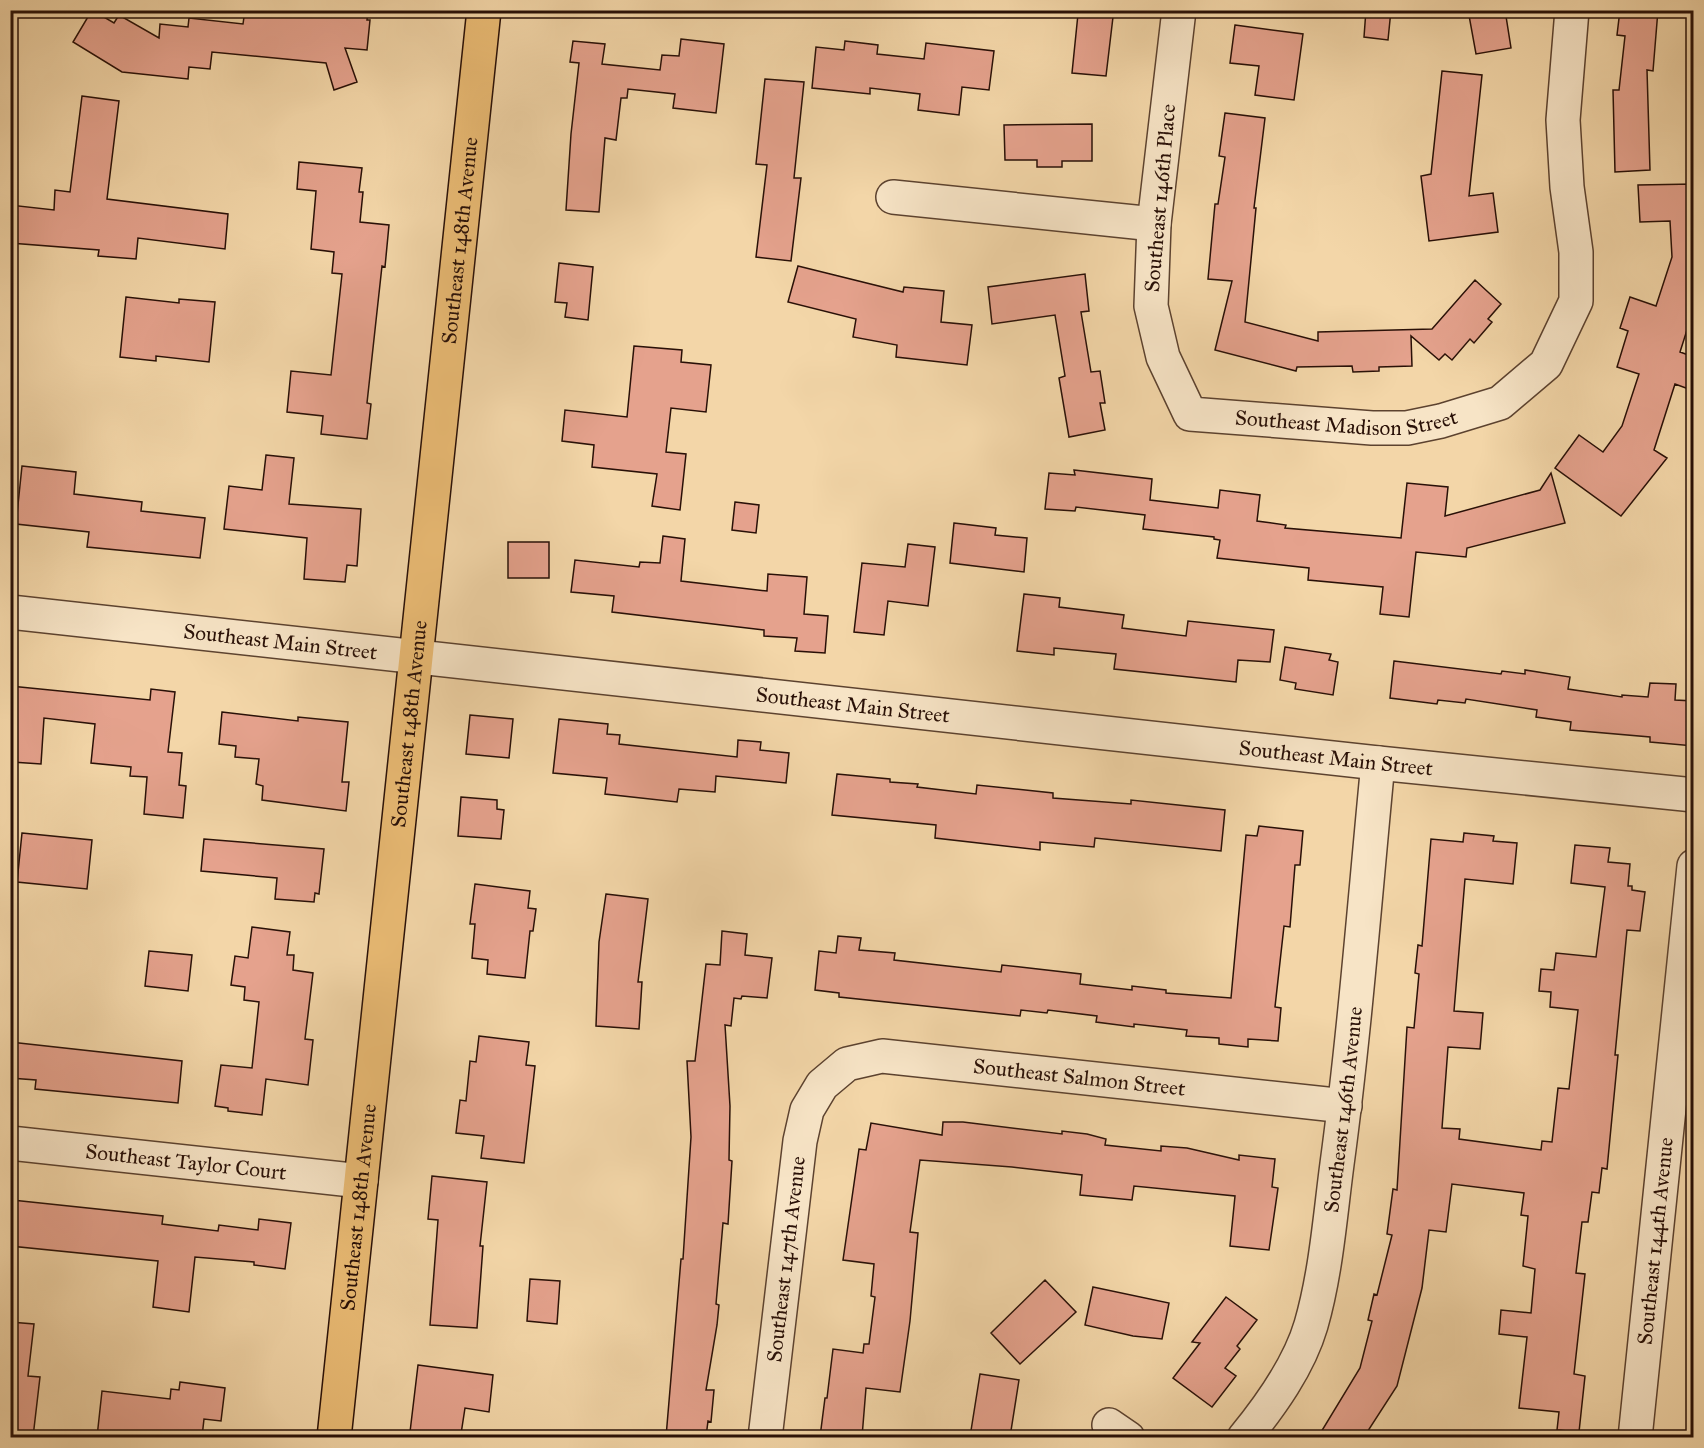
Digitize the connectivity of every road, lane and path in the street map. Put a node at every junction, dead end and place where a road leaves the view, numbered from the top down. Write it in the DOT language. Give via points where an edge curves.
graph roads {
  1 [pos="484,10"];
  2 [pos="1179,10"];
  3 [pos="1572,10"];
  4 [pos="893,197"];
  5 [pos="1154,225"];
  6 [pos="1190,414"];
  7 [pos="10,612"];
  8 [pos="417,656"];
  9 [pos="1378,763"];
  10 [pos="1694,795"];
  11 [pos="1694,866"];
  12 [pos="822,1085"];
  13 [pos="1345,1106"];
  14 [pos="10,1143"];
  15 [pos="361,1181"];
  16 [pos="334,1437"];
  17 [pos="765,1437"];
  18 [pos="1244,1437"];
  19 [pos="1635,1437"];
  1 -- 8 [label="main road, Southeast 148th Avenue"];
  2 -- 5 [label="street, Southeast 146th Place"];
  3 -- 6 [label="street, Southeast Madison Street" via="1563,120 1576,252 1576,301 1546,364 1500,403 1407,428"];
  4 -- 5 [label="street"];
  5 -- 6 [label="street, Southeast 146th Place" via="1151,306 1163,357"];
  7 -- 8 [label="street, Southeast Main Street"];
  8 -- 9 [label="street, Southeast Main Street"];
  8 -- 15 [label="main road, Southeast 148th Avenue"];
  9 -- 10 [label="street, Southeast Main Street"];
  9 -- 13 [label="street, Southeast 146th Avenue"];
  11 -- 19 [label="street, Southeast 144th Avenue"];
  12 -- 13 [label="street, Southeast Salmon Street" via="848,1064 882,1056"];
  12 -- 17 [label="street, Southeast 147th Avenue" via="807,1110 800,1141"];
  13 -- 18 [label="street, Southeast 146th Avenue" via="1322,1278 1311,1326 1281,1387"];
  14 -- 15 [label="street, Southeast Taylor Court"];
  15 -- 16 [label="main road, Southeast 148th Avenue"];
}
